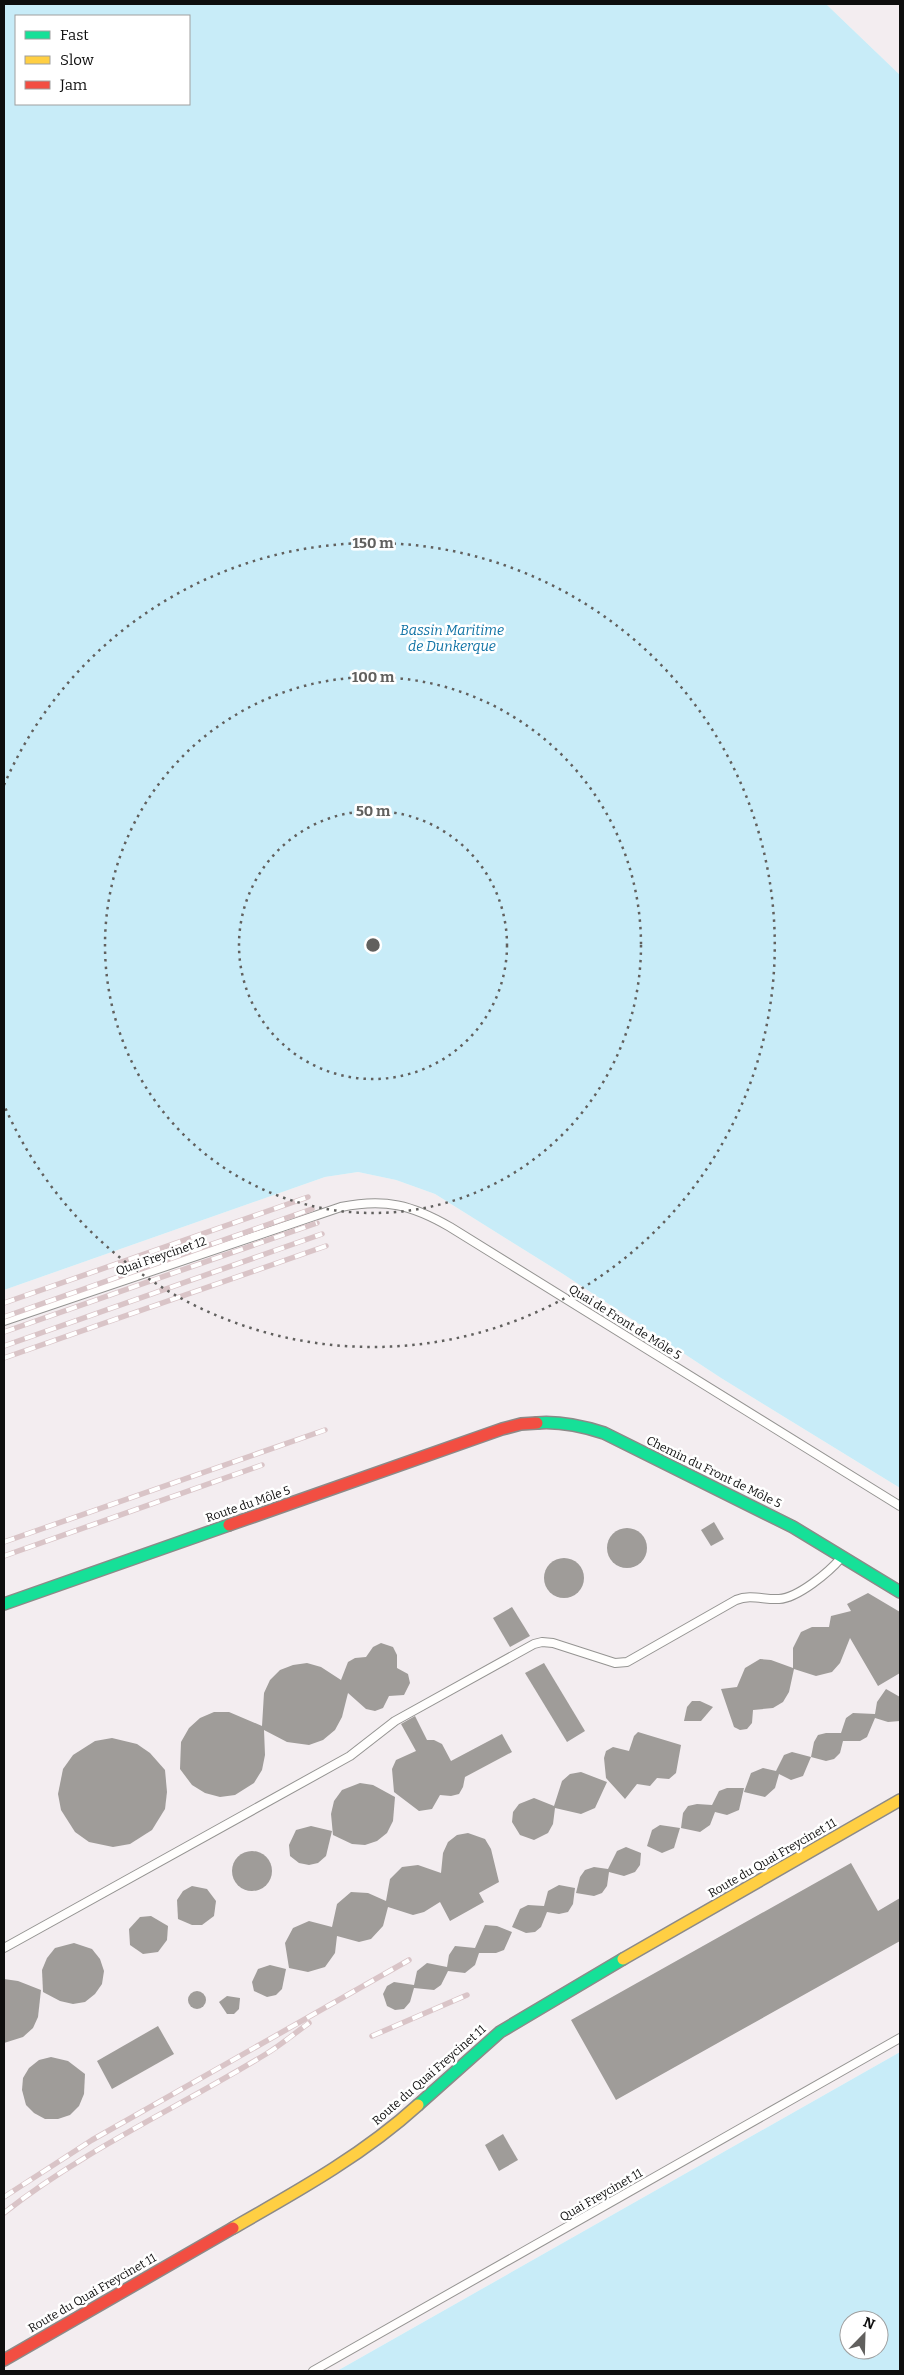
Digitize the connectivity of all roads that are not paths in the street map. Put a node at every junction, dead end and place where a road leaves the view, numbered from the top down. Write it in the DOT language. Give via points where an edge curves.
graph roads {
  1 [pos="326,1212"];
  2 [pos="4,1321"];
  3 [pos="502,1429"];
  4 [pos="900,1506"];
  5 [pos="842,1556"];
  6 [pos="900,1592"];
  7 [pos="4,1604"];
  8 [pos="900,1800"];
  9 [pos="4,1948"];
  10 [pos="900,2038"];
  11 [pos="4,2360"];
  12 [pos="313,2371"];
  1 -- 2 [label="lane, Quai Freycinet 12"];
  1 -- 4 [label="lane, Quai de Front de Môle 5" via="360,1203 379,1202 427,1213"];
  3 -- 5 [label="street, Chemin du Front de Môle 5" via="551,1422 583,1426 604,1433 793,1527"];
  3 -- 7 [label="street, Route du Môle 5"];
  5 -- 6 [label="street, Chemin du Front de Môle 5"];
  5 -- 9 [label="lane" via="827,1572 791,1596 736,1600 626,1662 615,1663 547,1642 534,1644 395,1721 350,1756"];
  8 -- 11 [label="street, Route du Quai Freycinet 11" via="511,2024 468,2057 366,2148 297,2192"];
  10 -- 12 [label="lane, Quai Freycinet 11"];
}
